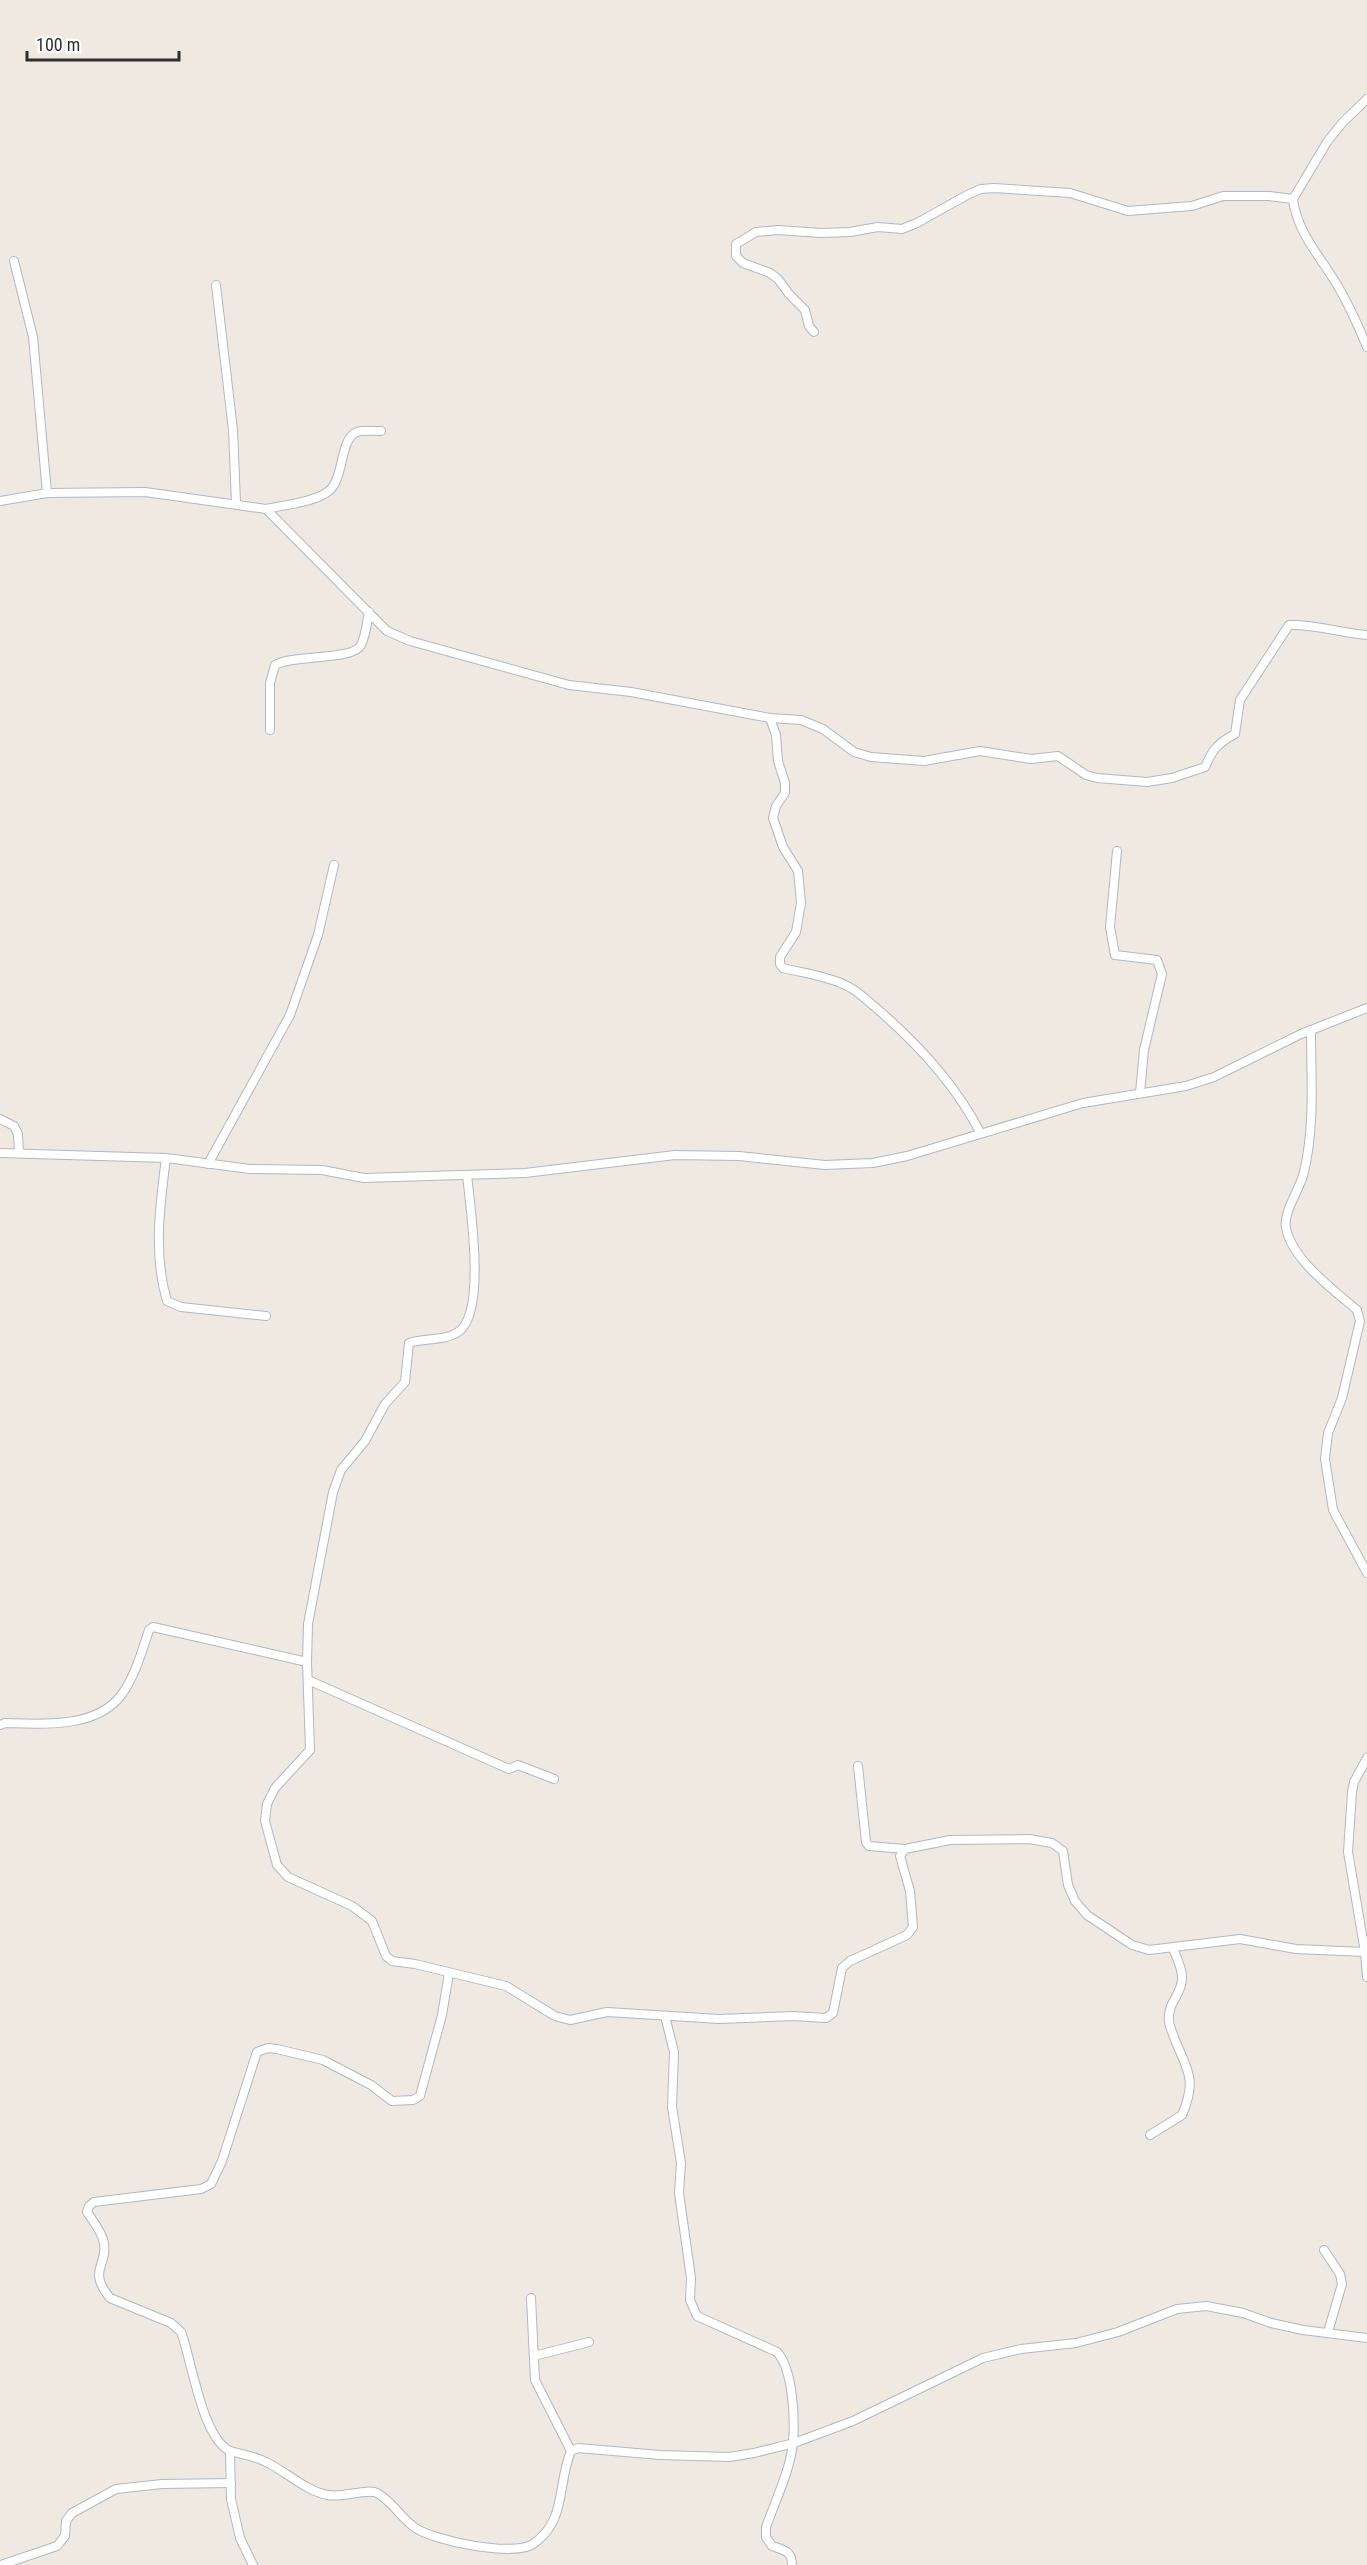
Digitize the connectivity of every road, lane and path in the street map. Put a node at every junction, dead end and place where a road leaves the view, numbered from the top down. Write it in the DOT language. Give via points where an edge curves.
graph roads {
  1 [pos="1367,99"];
  2 [pos="1293,200"];
  3 [pos="14,261"];
  4 [pos="216,285"];
  5 [pos="814,333"];
  6 [pos="1367,347"];
  7 [pos="381,431"];
  8 [pos="47,492"];
  9 [pos="0,501"];
  10 [pos="236,503"];
  11 [pos="266,509"];
  12 [pos="369,612"];
  13 [pos="1367,635"];
  14 [pos="770,718"];
  15 [pos="270,730"];
  16 [pos="1116,851"];
  17 [pos="334,865"];
  18 [pos="1367,1008"];
  19 [pos="1311,1030"];
  20 [pos="1140,1093"];
  21 [pos="0,1119"];
  22 [pos="980,1132"];
  23 [pos="0,1153"];
  24 [pos="19,1153"];
  25 [pos="166,1158"];
  26 [pos="208,1164"];
  27 [pos="467,1175"];
  28 [pos="266,1316"];
  29 [pos="1367,1573"];
  30 [pos="307,1662"];
  31 [pos="308,1680"];
  32 [pos="0,1725"];
  33 [pos="1367,1758"];
  34 [pos="858,1766"];
  35 [pos="554,1779"];
  36 [pos="904,1849"];
  37 [pos="1173,1948"];
  38 [pos="1365,1952"];
  39 [pos="449,1973"];
  40 [pos="1367,1977"];
  41 [pos="665,2016"];
  42 [pos="1150,2135"];
  43 [pos="1324,2250"];
  44 [pos="531,2298"];
  45 [pos="1329,2332"];
  46 [pos="1367,2338"];
  47 [pos="589,2342"];
  48 [pos="534,2356"];
  49 [pos="794,2443"];
  50 [pos="230,2451"];
  51 [pos="571,2451"];
  52 [pos="231,2483"];
  53 [pos="1,2565"];
  54 [pos="253,2565"];
  55 [pos="792,2565"];
  1 -- 2 [label="street" via="1327,142"];
  2 -- 5 [label="street" via="1223,196 1192,206 1128,211 1070,193 994,188 969,194 902,229 878,227 822,233 778,230 756,232 742,239 736,244 736,256 778,279 805,310"];
  2 -- 6 [label="street" via="1295,216 1356,320"];
  3 -- 8 [label="street" via="33,337"];
  4 -- 10 [label="street" via="233,430"];
  7 -- 11 [label="street" via="359,432 348,440 331,490 320,497"];
  8 -- 9 [label="street"];
  8 -- 10 [label="street" via="145,492"];
  10 -- 11 [label="street"];
  11 -- 12 [label="street"];
  12 -- 14 [label="street" via="387,630 410,641 569,685 631,692"];
  12 -- 15 [label="street" via="361,646 356,651 284,660 275,665 270,683"];
  13 -- 14 [label="street" via="1309,624 1289,625 1240,700 1235,734 1219,742 1205,767 1147,782 1086,775 1058,756 1031,759 980,751 924,761 872,758 854,752 823,729 801,720"];
  14 -- 22 [label="street" via="785,783 785,793 772,818 798,871 801,903 796,932 780,957 780,964 846,985 895,1024 940,1072 967,1107"];
  16 -- 20 [label="street" via="1110,927 1115,955 1156,960 1162,974 1144,1050"];
  17 -- 26 [label="street" via="318,936 290,1015"];
  18 -- 19 [label="street"];
  19 -- 20 [label="street" via="1214,1077"];
  19 -- 29 [label="street" via="1312,1116 1304,1172 1286,1227 1290,1240 1313,1272 1357,1310 1360,1321 1342,1398 1328,1433 1325,1459 1333,1510"];
  20 -- 22 [label="street" via="1083,1102"];
  21 -- 24 [label="street" via="14,1126"];
  22 -- 27 [label="street" via="873,1163 825,1165 739,1156 675,1155 525,1173"];
  23 -- 24 [label="street"];
  24 -- 25 [label="street"];
  25 -- 26 [label="street"];
  25 -- 28 [label="street" via="159,1234 167,1301 181,1307"];
  26 -- 27 [label="street" via="322,1170 364,1178"];
  27 -- 30 [label="street" via="476,1276 470,1312 461,1331 409,1344 405,1382 385,1404 364,1441 341,1470 333,1492 308,1624"];
  30 -- 31 [label="street"];
  30 -- 32 [label="street" via="153,1627 122,1694 109,1707 83,1719"];
  31 -- 35 [label="street" via="509,1769 518,1765"];
  31 -- 39 [label="street" via="310,1750 274,1788 267,1804 265,1821 277,1865 288,1877 352,1906 372,1921 386,1956 392,1961"];
  33 -- 38 [label="street" via="1354,1782 1348,1851"];
  34 -- 36 [label="street" via="866,1842 869,1846"];
  36 -- 37 [label="street" via="950,1840 1029,1839 1052,1843 1063,1851 1068,1885 1087,1914 1132,1946 1149,1950"];
  36 -- 41 [label="street" via="900,1856 910,1891 913,1927 907,1935 842,1968 833,2013 826,2018"];
  37 -- 38 [label="street" via="1240,1939 1296,1949"];
  37 -- 42 [label="street" via="1182,1978 1169,2008 1169,2025 1191,2075 1190,2086 1182,2115"];
  38 -- 40 [label="street"];
  39 -- 41 [label="street" via="506,1986 555,2016 570,2020 607,2012"];
  39 -- 50 [label="street" via="420,2096 392,2101 371,2085 323,2060 262,2049 257,2052 211,2184 201,2189 94,2202 89,2206 87,2212 104,2242 99,2278 104,2290 110,2298 171,2323 181,2332 206,2416 218,2443"];
  41 -- 49 [label="street" via="674,2052 672,2107 681,2163 679,2193 693,2310 697,2316 770,2348 785,2360 790,2375"];
  43 -- 45 [label="street" via="1342,2284"];
  44 -- 48 [label="street"];
  45 -- 46 [label="street"];
  45 -- 49 [label="street" via="1282,2326 1206,2306 1177,2309 1076,2343 983,2358 853,2421"];
  47 -- 48 [label="street"];
  48 -- 51 [label="street" via="537,2386"];
  49 -- 51 [label="street" via="729,2457 586,2448"];
  49 -- 55 [label="street" via="766,2527 766,2537 772,2546 788,2551"];
  50 -- 51 [label="street" via="264,2461 319,2493 379,2493 420,2531 466,2544 513,2549 533,2544 556,2519"];
  50 -- 52 [label="street"];
  52 -- 53 [label="street" via="116,2489 72,2512 66,2521 65,2536 57,2546"];
  52 -- 54 [label="street" via="240,2538"];
}
